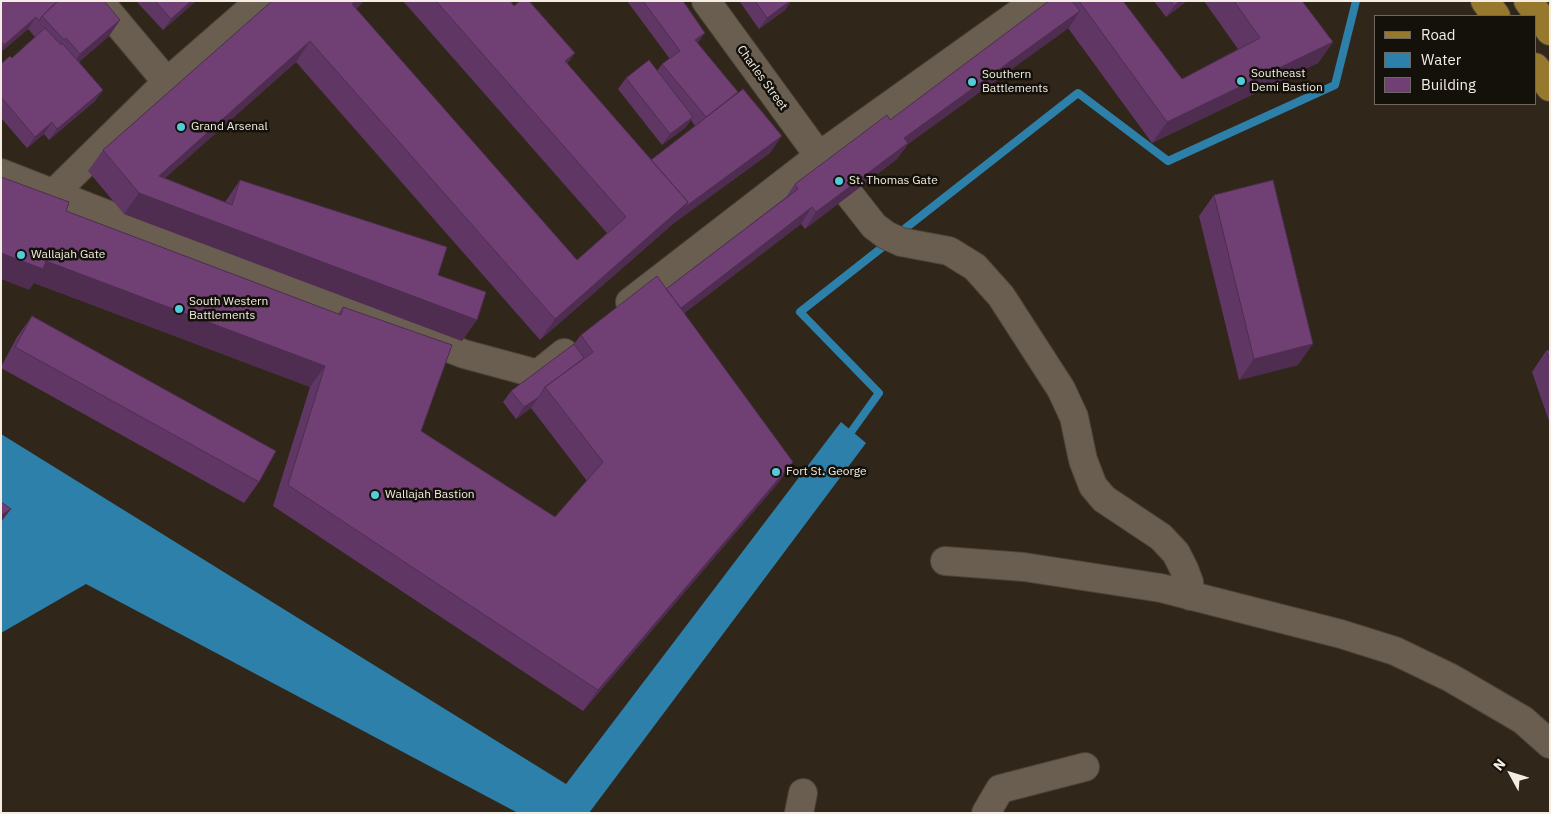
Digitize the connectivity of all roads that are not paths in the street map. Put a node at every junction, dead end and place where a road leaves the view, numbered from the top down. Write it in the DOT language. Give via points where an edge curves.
graph roads {
  1 [pos="98,1"];
  2 [pos="260,1"];
  3 [pos="706,1"];
  4 [pos="1036,1"];
  5 [pos="1485,1"];
  6 [pos="1528,1"];
  7 [pos="1495,15"];
  8 [pos="1550,31"];
  9 [pos="1536,69"];
  10 [pos="167,82"];
  11 [pos="1550,87"];
  12 [pos="819,156"];
  13 [pos="1,173"];
  14 [pos="54,193"];
  15 [pos="608,319"];
  16 [pos="584,338"];
  17 [pos="945,561"];
  18 [pos="1190,596"];
  19 [pos="1550,744"];
  20 [pos="1085,767"];
  21 [pos="986,813"];
  1 -- 10 [label="street"];
  2 -- 10 [label="street"];
  3 -- 12 [label="street, Charles Street"];
  4 -- 12 [label="street"];
  5 -- 7 [label="main road"];
  6 -- 8 [label="main road"];
  9 -- 11 [label="main road"];
  10 -- 14 [label="street"];
  12 -- 15 [label="street"];
  12 -- 18 [label="street, Charles Street" via="867,218 893,238 949,251 975,267 1001,296 1061,389 1074,417 1083,460 1093,486 1104,499 1161,537 1176,553 1186,575"];
  13 -- 14 [label="street"];
  14 -- 16 [label="street" via="464,354 538,374"];
  17 -- 18 [label="street" via="1024,567 1161,588"];
  18 -- 19 [label="street" via="1395,651 1451,678 1523,720"];
  20 -- 21 [label="street" via="1000,789"];
}
